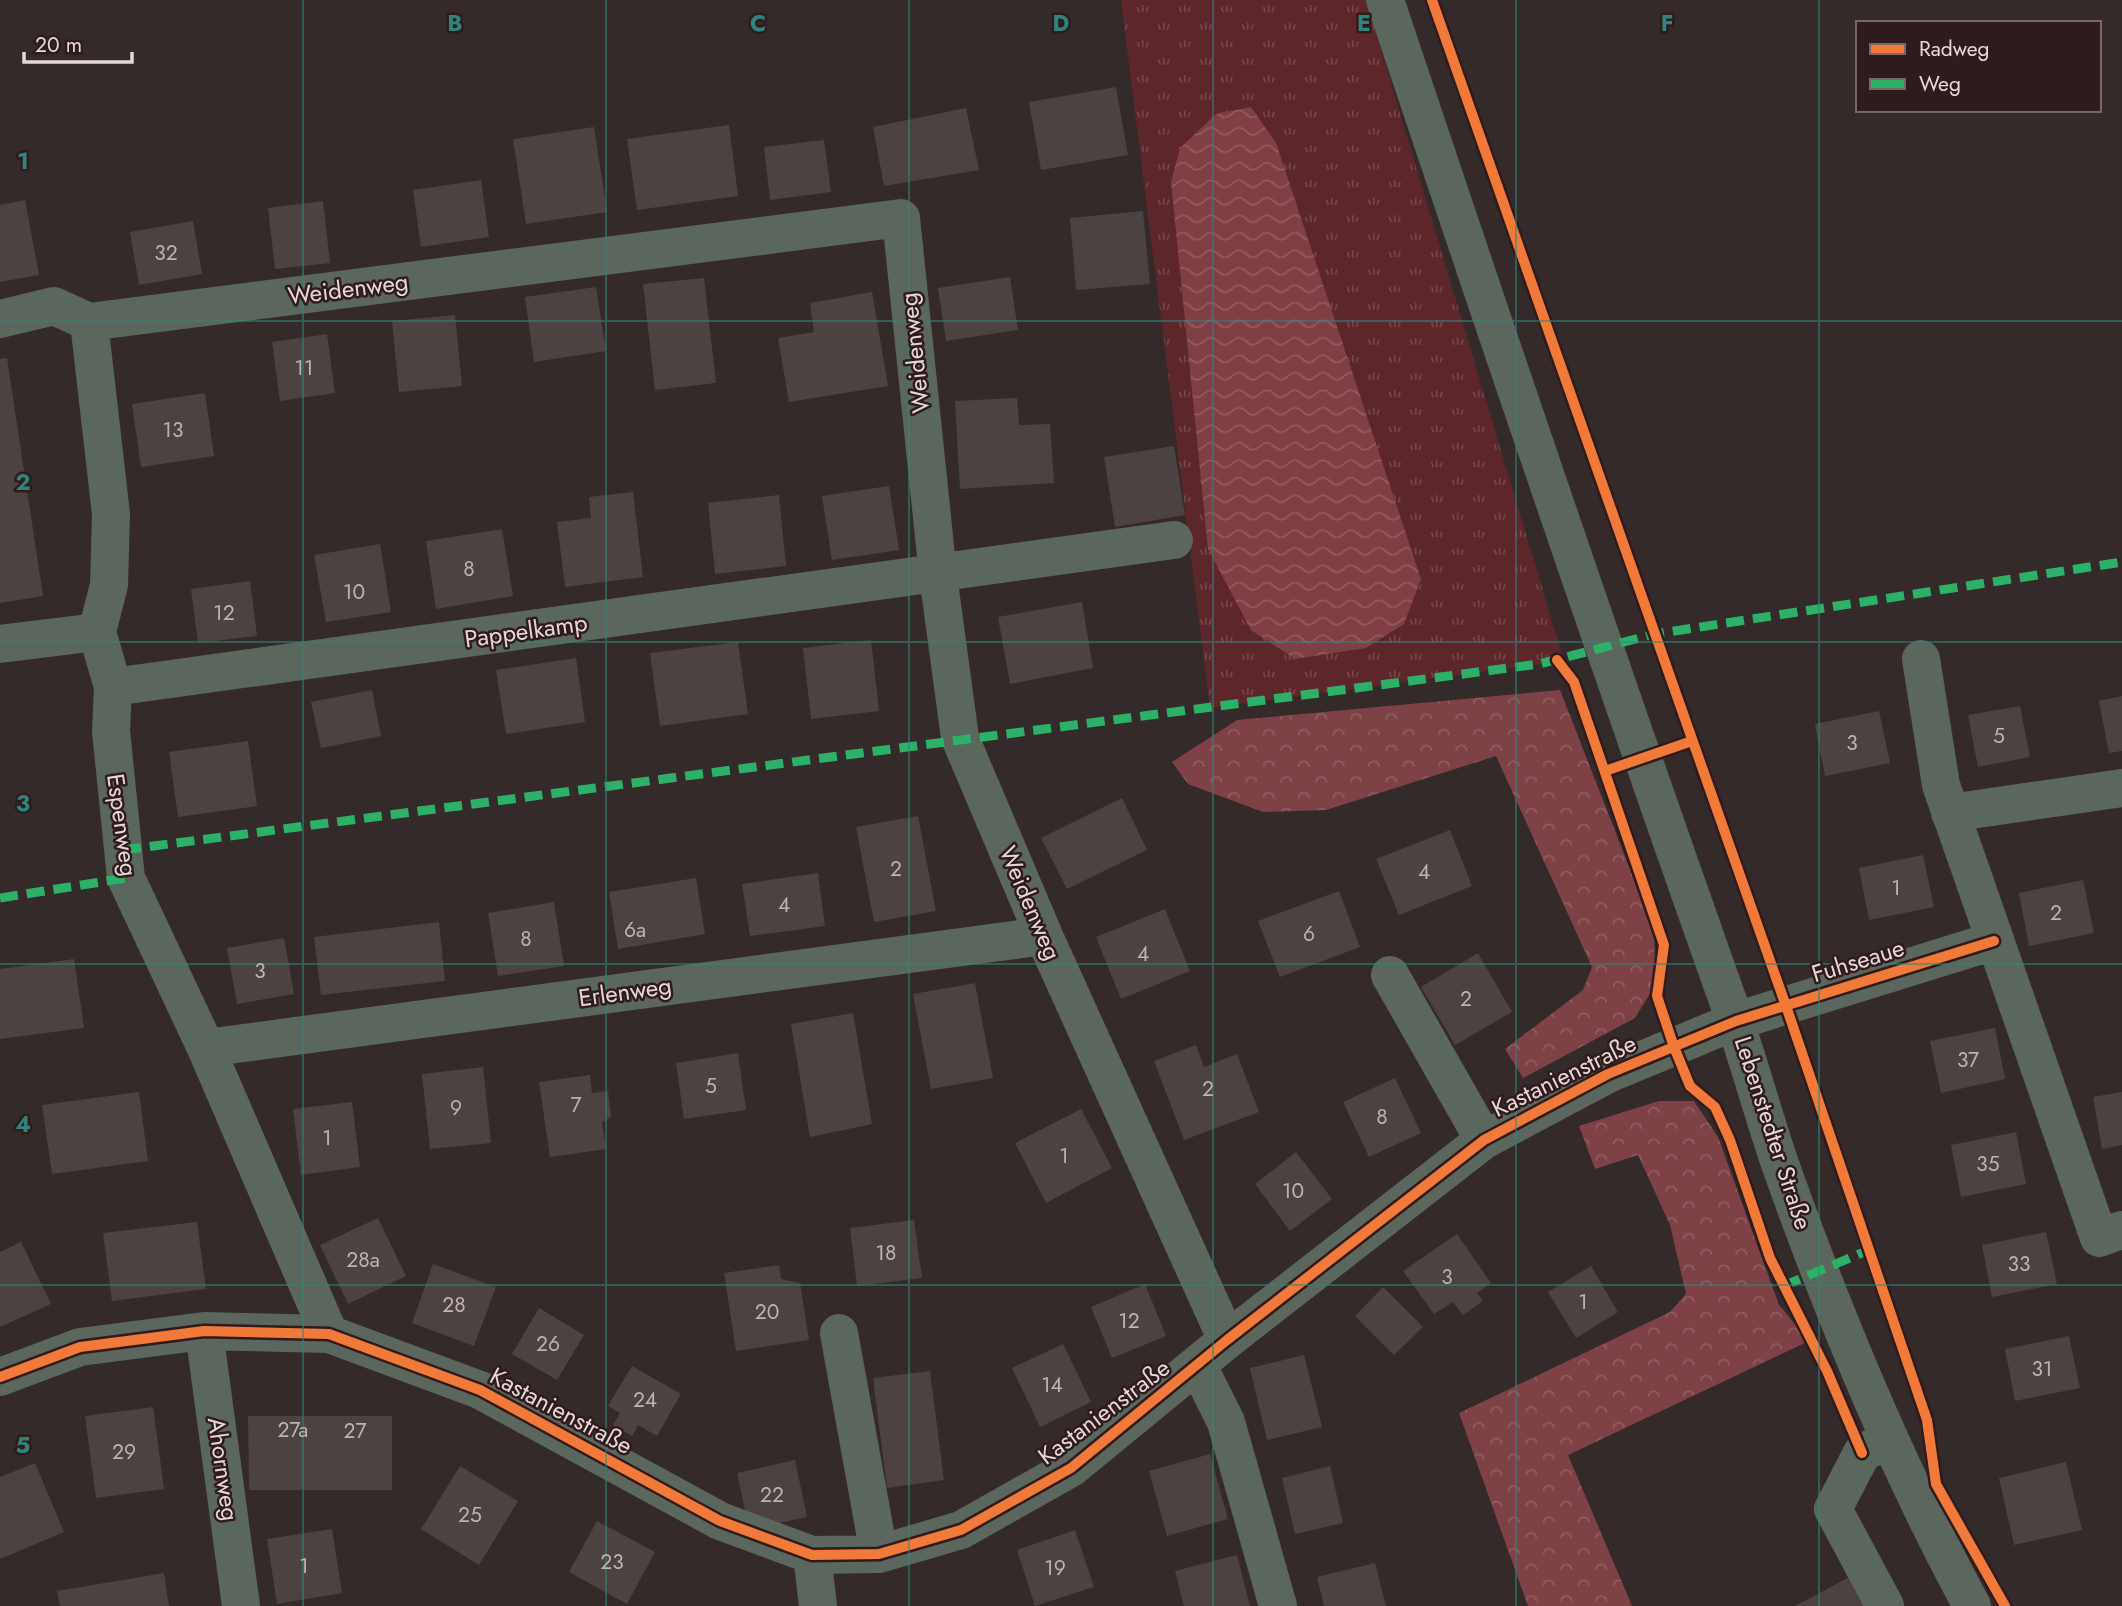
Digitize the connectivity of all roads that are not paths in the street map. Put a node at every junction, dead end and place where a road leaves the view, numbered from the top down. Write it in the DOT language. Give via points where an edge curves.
graph roads {
  1 [pos="1385,0"];
  2 [pos="0,319"];
  3 [pos="89,322"];
  4 [pos="1174,540"];
  5 [pos="938,575"];
  6 [pos="97,632"];
  7 [pos="0,644"];
  8 [pos="1921,659"];
  9 [pos="114,687"];
  10 [pos="2122,788"];
  11 [pos="1950,813"];
  12 [pos="1044,936"];
  13 [pos="1994,941"];
  14 [pos="1390,975"];
  15 [pos="1736,1021"];
  16 [pos="206,1048"];
  17 [pos="1484,1140"];
  18 [pos="2122,1230"];
  19 [pos="204,1331"];
  20 [pos="839,1333"];
  21 [pos="329,1334"];
  22 [pos="1227,1340"];
  23 [pos="1198,1366"];
  24 [pos="0,1377"];
  25 [pos="1888,1440"];
  26 [pos="879,1554"];
  27 [pos="811,1555"];
  28 [pos="241,1606"];
  29 [pos="818,1606"];
  30 [pos="1278,1606"];
  31 [pos="1885,1606"];
  32 [pos="1972,1606"];
  1 -- 15 [label="street, Lebenstedter Straße" via="1603,648"];
  2 -- 3 [label="street" via="54,306"];
  3 -- 5 [label="street, Weidenweg" via="901,219"];
  3 -- 6 [label="street" via="111,514 109,585"];
  4 -- 5 [label="street, Pappelkamp"];
  5 -- 9 [label="street, Pappelkamp"];
  5 -- 12 [label="street, Weidenweg" via="960,738"];
  6 -- 7 [label="street"];
  6 -- 9 [label="street, Espenweg"];
  8 -- 11 [label="street" via="1941,785"];
  9 -- 16 [label="street, Espenweg" via="111,731 126,878"];
  10 -- 11 [label="street"];
  11 -- 13 [label="street"];
  12 -- 16 [label="street, Erlenweg"];
  12 -- 22 [label="street, Weidenweg"];
  13 -- 15 [label="street, Fuhseaue"];
  13 -- 18 [label="street" via="2099,1238"];
  14 -- 17 [label="street"];
  15 -- 17 [label="street, Kastanienstraße" via="1608,1074"];
  15 -- 25 [label="street, Lebenstedter Straße" via="1779,1161"];
  16 -- 21 [label="street, Espenweg"];
  17 -- 22 [label="street, Kastanienstraße"];
  19 -- 21 [label="street, Kastanienstraße"];
  19 -- 24 [label="street, Kastanienstraße" via="80,1347"];
  19 -- 28 [label="street, Ahornweg"];
  20 -- 26 [label="street"];
  21 -- 27 [label="street, Kastanienstraße" via="480,1390 720,1521"];
  22 -- 23 [label="street, Kastanienstraße"];
  23 -- 26 [label="street, Kastanienstraße" via="1071,1468 961,1530"];
  23 -- 30 [label="street" via="1226,1422"];
  25 -- 31 [label="street" via="1862,1453 1833,1509"];
  25 -- 32 [label="street, Lebenstedter Straße"];
  26 -- 27 [label="street, Kastanienstraße"];
  27 -- 29 [label="street"];
}
